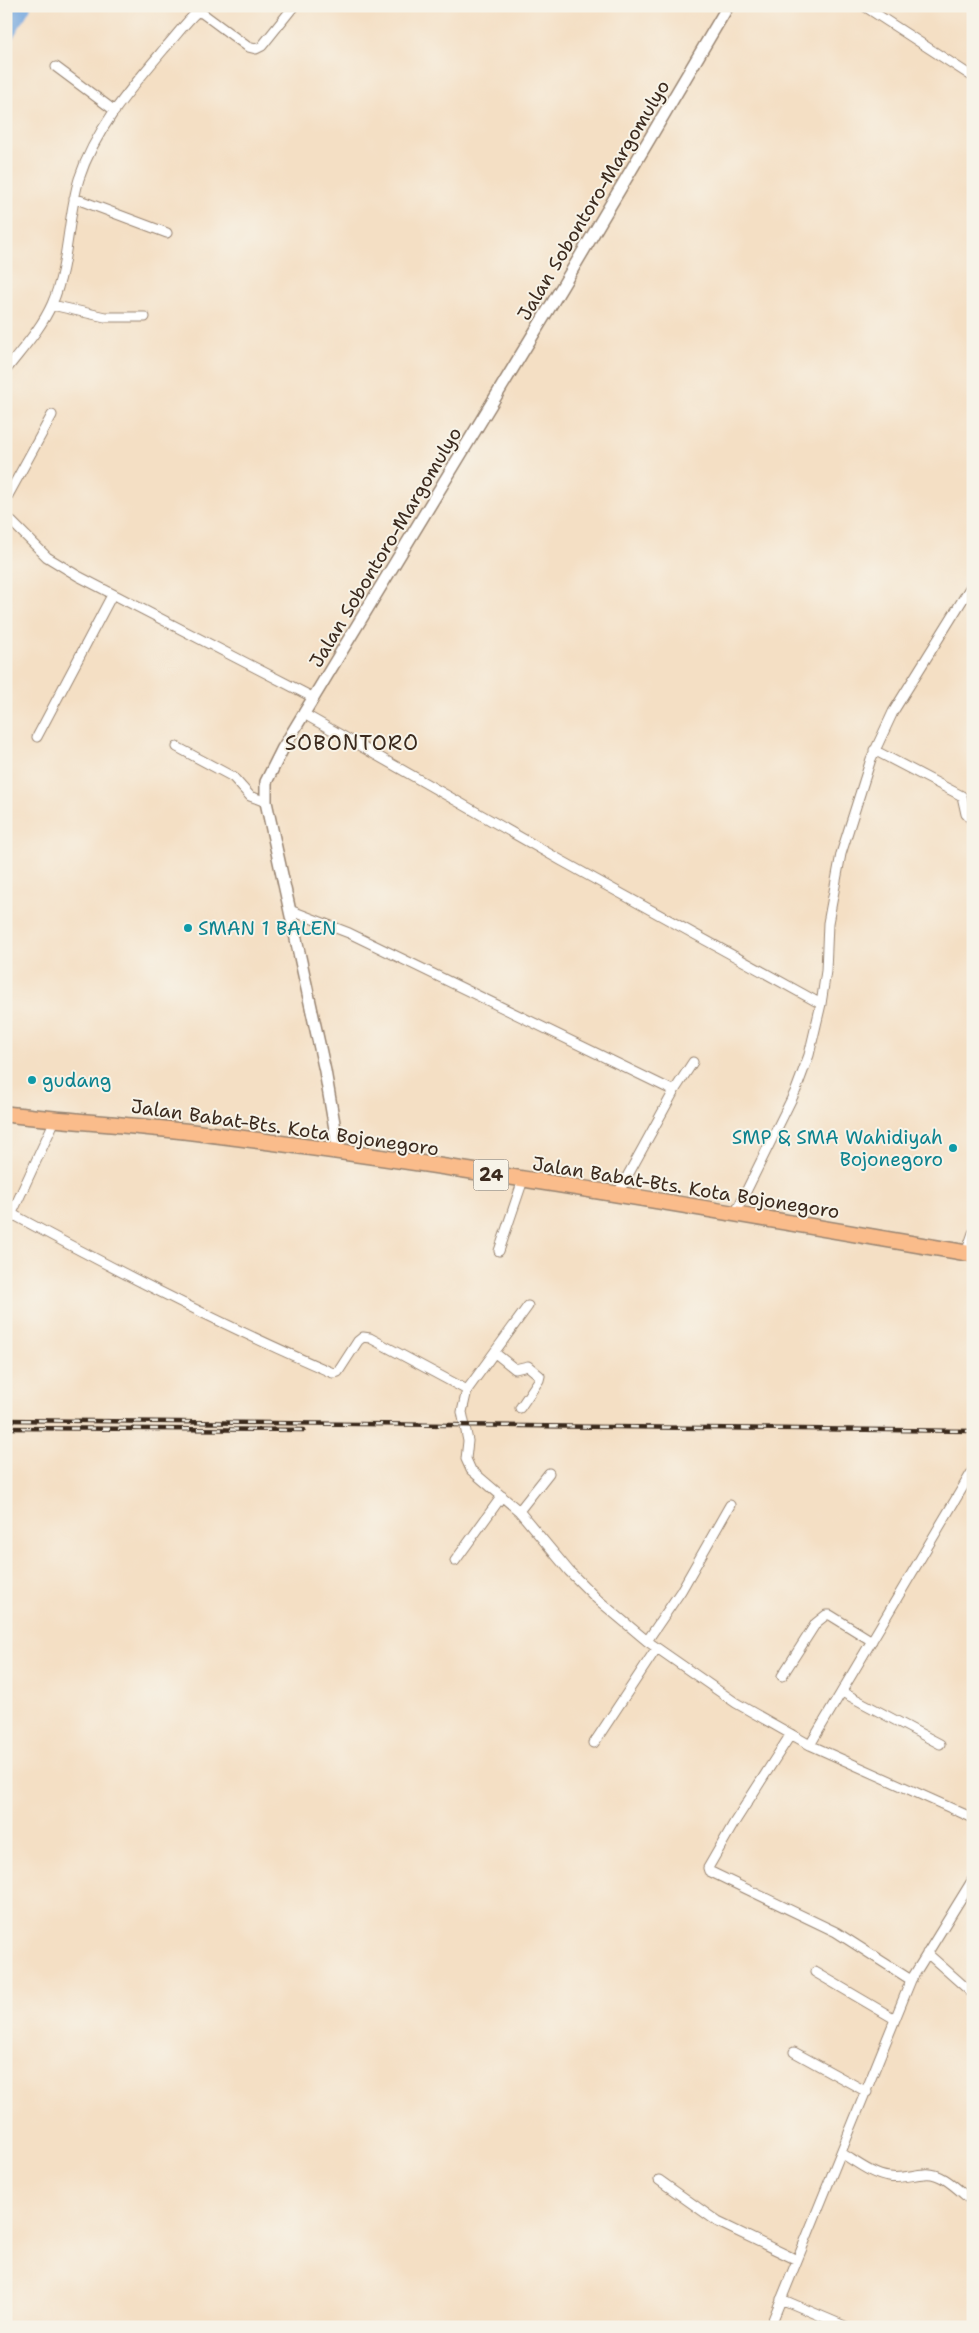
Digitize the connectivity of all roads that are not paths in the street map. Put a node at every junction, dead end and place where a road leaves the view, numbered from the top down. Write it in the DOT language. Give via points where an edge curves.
graph roads {
  1 [pos="294,6"];
  2 [pos="728,6"];
  3 [pos="864,6"];
  4 [pos="194,9"];
  5 [pos="56,67"];
  6 [pos="973,77"];
  7 [pos="115,111"];
  8 [pos="74,198"];
  9 [pos="168,233"];
  10 [pos="52,305"];
  11 [pos="145,317"];
  12 [pos="6,370"];
  13 [pos="52,415"];
  14 [pos="6,498"];
  15 [pos="6,516"];
  16 [pos="973,583"];
  17 [pos="112,595"];
  18 [pos="314,698"];
  19 [pos="304,714"];
  20 [pos="37,738"];
  21 [pos="177,747"];
  22 [pos="874,750"];
  23 [pos="266,802"];
  24 [pos="973,821"];
  25 [pos="292,911"];
  26 [pos="821,1004"];
  27 [pos="693,1062"];
  28 [pos="674,1091"];
  29 [pos="6,1114"];
  30 [pos="55,1120"];
  31 [pos="339,1152"];
  32 [pos="523,1180"];
  33 [pos="617,1195"];
  34 [pos="736,1214"];
  35 [pos="8,1219"];
  36 [pos="973,1233"];
  37 [pos="499,1250"];
  38 [pos="970,1254"];
  39 [pos="528,1306"];
  40 [pos="494,1353"];
  41 [pos="467,1390"];
  42 [pos="520,1408"];
  43 [pos="548,1473"];
  44 [pos="971,1477"];
  45 [pos="502,1496"];
  46 [pos="730,1505"];
  47 [pos="519,1511"];
  48 [pos="455,1561"];
  49 [pos="647,1641"];
  50 [pos="872,1642"];
  51 [pos="656,1649"];
  52 [pos="782,1676"];
  53 [pos="842,1692"];
  54 [pos="791,1734"];
  55 [pos="594,1744"];
  56 [pos="940,1744"];
  57 [pos="810,1745"];
  58 [pos="973,1818"];
  59 [pos="973,1880"];
  60 [pos="928,1953"];
  61 [pos="815,1972"];
  62 [pos="911,1980"];
  63 [pos="973,1994"];
  64 [pos="895,2019"];
  65 [pos="794,2052"];
  66 [pos="866,2092"];
  67 [pos="841,2153"];
  68 [pos="658,2180"];
  69 [pos="973,2202"];
  70 [pos="796,2260"];
  71 [pos="781,2299"];
  72 [pos="770,2327"];
  73 [pos="847,2327"];
  1 -- 4 [label="street" via="256,50"];
  2 -- 18 [label="street, Jalan Sobontoro-Margomulyo"];
  3 -- 6 [label="street"];
  4 -- 7 [label="street"];
  5 -- 7 [label="street"];
  7 -- 8 [label="street" via="88,157"];
  8 -- 9 [label="street"];
  8 -- 10 [label="street"];
  10 -- 11 [label="street" via="105,317"];
  10 -- 12 [label="street"];
  13 -- 14 [label="street"];
  15 -- 17 [label="street" via="47,557"];
  16 -- 22 [label="street" via="905,690"];
  17 -- 18 [label="street"];
  17 -- 20 [label="street"];
  18 -- 19 [label="street, Jalan Sobontoro-Margomulyo"];
  19 -- 23 [label="street, Jalan Sobontoro-Margomulyo" via="270,774"];
  19 -- 26 [label="street"];
  21 -- 23 [label="street" via="233,777 250,796"];
  22 -- 24 [label="street" via="962,796 966,814"];
  22 -- 26 [label="street" via="840,854 828,923"];
  23 -- 25 [label="street, Jalan Sobontoro-Margomulyo"];
  25 -- 28 [label="street" via="354,935"];
  25 -- 31 [label="street, Jalan Sobontoro-Margomulyo"];
  26 -- 34 [label="street" via="800,1081"];
  27 -- 28 [label="street"];
  28 -- 33 [label="street"];
  29 -- 30 [label="highway, Jalan Babat-Bts. Kota Bojonegoro / 24"];
  30 -- 31 [label="highway, Jalan Babat-Bts. Kota Bojonegoro / 24" via="190,1132"];
  30 -- 35 [label="street"];
  31 -- 32 [label="highway, Jalan Babat-Bts. Kota Bojonegoro / 24"];
  32 -- 33 [label="highway, Jalan Babat-Bts. Kota Bojonegoro / 24"];
  32 -- 37 [label="street"];
  33 -- 34 [label="highway, Jalan Babat-Bts. Kota Bojonegoro / 24"];
  34 -- 38 [label="highway, Jalan Babat-Bts. Kota Bojonegoro / 24"];
  35 -- 41 [label="street" via="333,1373 338,1372 363,1337"];
  36 -- 38 [label="street"];
  39 -- 40 [label="street"];
  40 -- 41 [label="street"];
  40 -- 42 [label="street" via="515,1369 528,1366 540,1376"];
  41 -- 45 [label="street" via="462,1412 468,1441 468,1465"];
  43 -- 47 [label="street"];
  44 -- 50 [label="street"];
  45 -- 47 [label="street"];
  45 -- 48 [label="street"];
  46 -- 49 [label="street"];
  47 -- 49 [label="street" via="597,1599"];
  49 -- 51 [label="street"];
  50 -- 52 [label="street" via="826,1615 816,1623"];
  50 -- 53 [label="street"];
  51 -- 54 [label="street" via="736,1703"];
  51 -- 55 [label="street"];
  53 -- 56 [label="street"];
  53 -- 57 [label="street"];
  54 -- 57 [label="street"];
  54 -- 62 [label="street" via="734,1823 709,1871 836,1932"];
  57 -- 58 [label="street"];
  59 -- 60 [label="street"];
  60 -- 62 [label="street"];
  60 -- 63 [label="street"];
  61 -- 64 [label="street"];
  62 -- 64 [label="street"];
  64 -- 66 [label="street"];
  65 -- 66 [label="street"];
  66 -- 67 [label="street"];
  67 -- 69 [label="street" via="888,2177 930,2173"];
  67 -- 70 [label="street"];
  68 -- 70 [label="street" via="718,2222"];
  70 -- 71 [label="street"];
  71 -- 72 [label="street"];
  71 -- 73 [label="street"];
}
